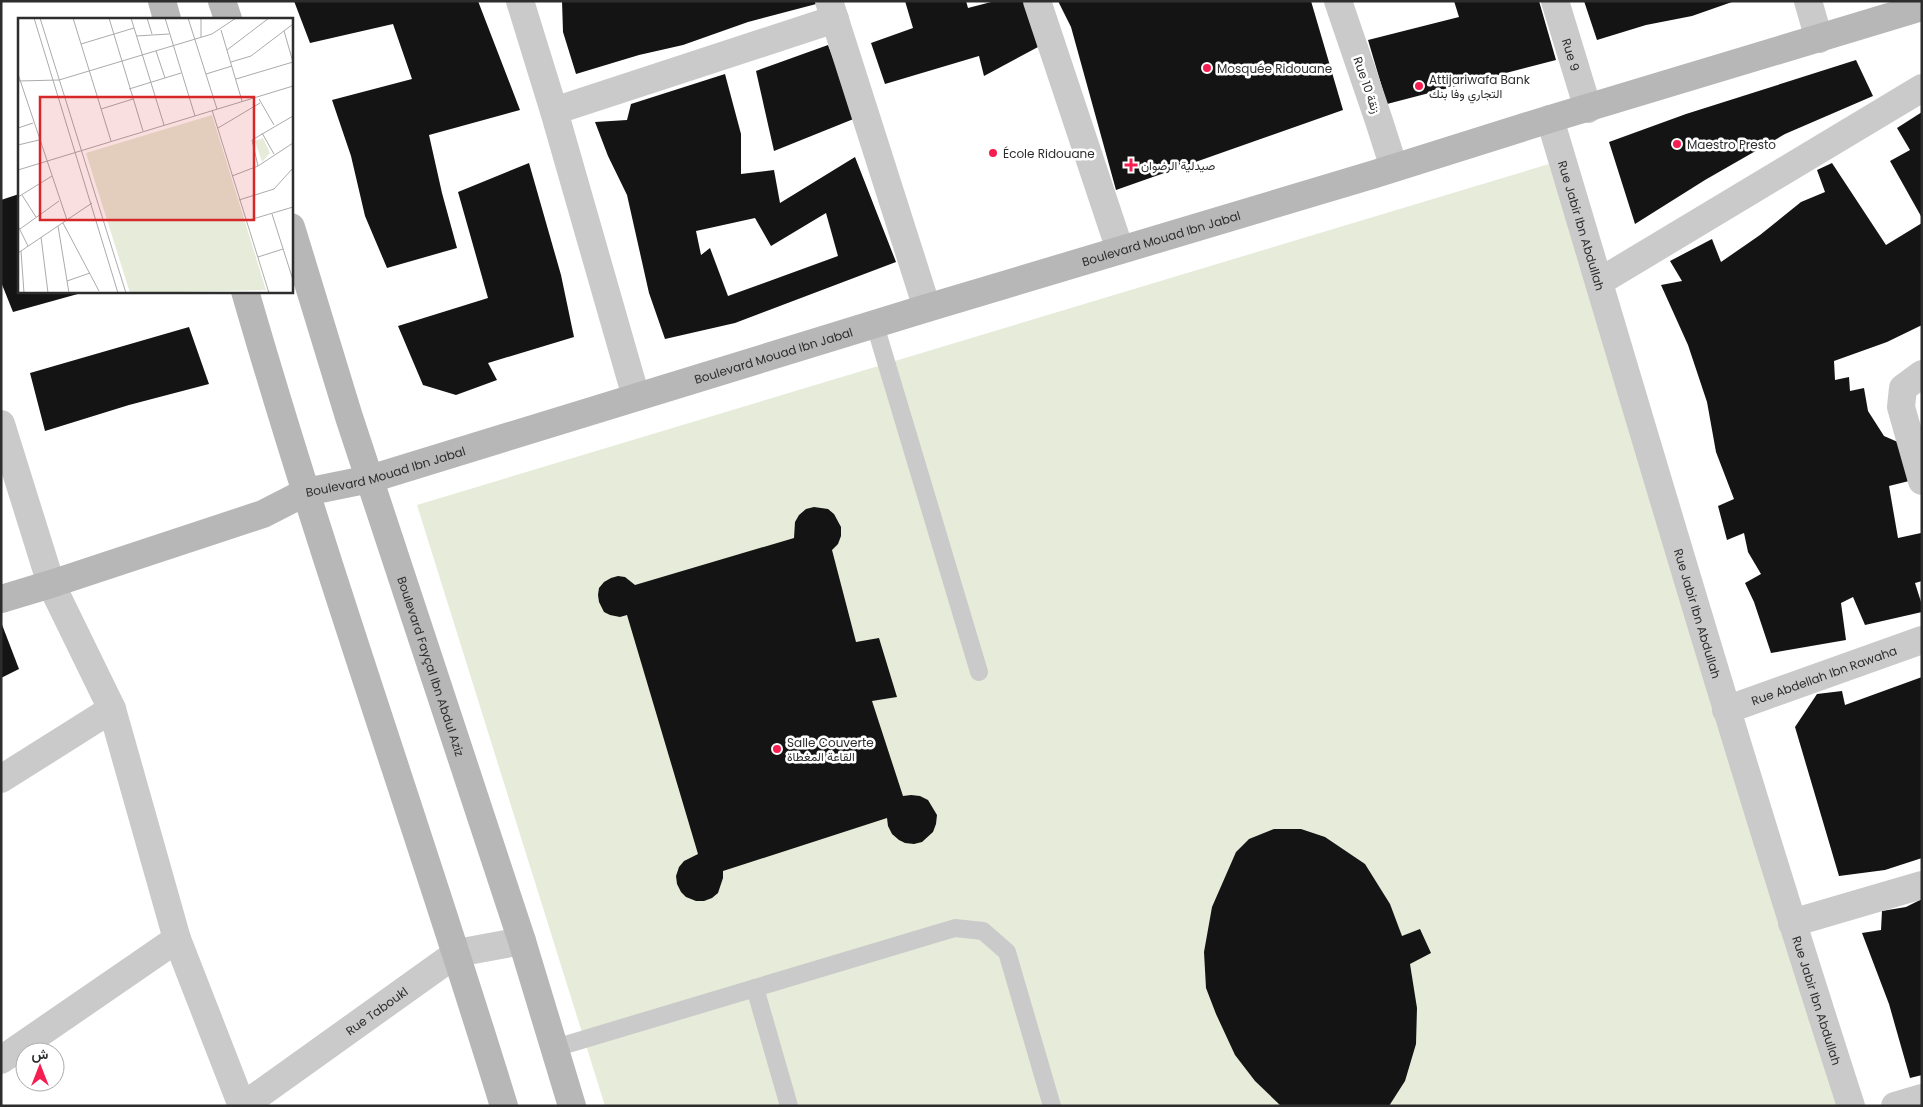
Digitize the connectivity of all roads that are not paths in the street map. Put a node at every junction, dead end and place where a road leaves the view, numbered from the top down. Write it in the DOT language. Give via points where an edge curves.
graph roads {
  1 [pos="162,1"];
  2 [pos="222,1"];
  3 [pos="520,1"];
  4 [pos="1037,1"];
  5 [pos="1338,1"];
  6 [pos="1555,1"];
  7 [pos="1808,1"];
  8 [pos="1922,7"];
  9 [pos="832,10"];
  10 [pos="167,18"];
  11 [pos="228,18"];
  12 [pos="1819,39"];
  13 [pos="1922,88"];
  14 [pos="1588,109"];
  15 [pos="554,111"];
  16 [pos="1550,119"];
  17 [pos="1394,168"];
  18 [pos="292,230"];
  19 [pos="1120,250"];
  20 [pos="1599,282"];
  21 [pos="245,292"];
  22 [pos="927,308"];
  23 [pos="875,324"];
  24 [pos="1922,374"];
  25 [pos="636,397"];
  26 [pos="1,424"];
  27 [pos="370,479"];
  28 [pos="1922,481"];
  29 [pos="306,492"];
  30 [pos="51,584"];
  31 [pos="1,599"];
  32 [pos="1922,640"];
  33 [pos="979,672"];
  34 [pos="112,709"];
  35 [pos="1726,710"];
  36 [pos="1,779"];
  37 [pos="1922,885"];
  38 [pos="1792,923"];
  39 [pos="177,939"];
  40 [pos="522,941"];
  41 [pos="457,953"];
  42 [pos="755,988"];
  43 [pos="555,1048"];
  44 [pos="1,1060"];
  45 [pos="1922,1098"];
  46 [pos="243,1106"];
  47 [pos="504,1106"];
  48 [pos="572,1106"];
  49 [pos="789,1106"];
  50 [pos="1052,1106"];
  51 [pos="1851,1106"];
  52 [pos="1895,1106"];
  1 -- 10 [label="main road"];
  2 -- 11 [label="main road"];
  3 -- 15 [label="street"];
  4 -- 19 [label="street"];
  5 -- 17 [label="street, Rue 10 زنقة"];
  6 -- 14 [label="street, Rue 9"];
  7 -- 12 [label="street"];
  8 -- 12 [label="main road, Boulevard Mouad Ibn Jabal"];
  9 -- 15 [label="street"];
  9 -- 22 [label="street"];
  12 -- 14 [label="main road, Boulevard Mouad Ibn Jabal"];
  13 -- 20 [label="street"];
  14 -- 16 [label="main road, Boulevard Mouad Ibn Jabal"];
  15 -- 25 [label="street"];
  16 -- 17 [label="main road, Boulevard Mouad Ibn Jabal"];
  16 -- 20 [label="street, Rue Jabir Ibn Abdullah"];
  17 -- 19 [label="main road, Boulevard Mouad Ibn Jabal"];
  18 -- 27 [label="main road, Boulevard Fayçal Ibn Abdul Aziz"];
  19 -- 22 [label="main road, Boulevard Mouad Ibn Jabal"];
  20 -- 35 [label="street, Rue Jabir Ibn Abdullah"];
  21 -- 29 [label="main road"];
  22 -- 23 [label="main road, Boulevard Mouad Ibn Jabal"];
  23 -- 25 [label="main road, Boulevard Mouad Ibn Jabal"];
  23 -- 33 [label="lane"];
  24 -- 28 [label="street" via="1903,388 1901,407"];
  25 -- 27 [label="main road, Boulevard Mouad Ibn Jabal"];
  26 -- 30 [label="street"];
  27 -- 29 [label="main road, Boulevard Mouad Ibn Jabal"];
  27 -- 40 [label="main road, Boulevard Fayçal Ibn Abdul Aziz"];
  29 -- 30 [label="main road, Boulevard Mouad Ibn Jabal" via="263,514"];
  29 -- 41 [label="main road"];
  30 -- 31 [label="main road, Boulevard Mouad Ibn Jabal"];
  30 -- 34 [label="street"];
  32 -- 35 [label="street, Rue Abdellah Ibn Rawaha"];
  34 -- 36 [label="street"];
  34 -- 39 [label="street"];
  35 -- 38 [label="street, Rue Jabir Ibn Abdullah"];
  37 -- 38 [label="street"];
  38 -- 51 [label="street, Rue Jabir Ibn Abdullah"];
  39 -- 44 [label="street"];
  39 -- 46 [label="street"];
  40 -- 41 [label="street, Rue Taboukl"];
  40 -- 43 [label="main road, Boulevard Fayçal Ibn Abdul Aziz"];
  41 -- 46 [label="street, Rue Taboukl"];
  41 -- 47 [label="main road"];
  42 -- 43 [label="lane"];
  42 -- 49 [label="lane"];
  42 -- 50 [label="lane" via="955,928 983,931 1007,952"];
  43 -- 48 [label="main road, Boulevard Fayçal Ibn Abdul Aziz"];
  45 -- 52 [label="street"];
}
